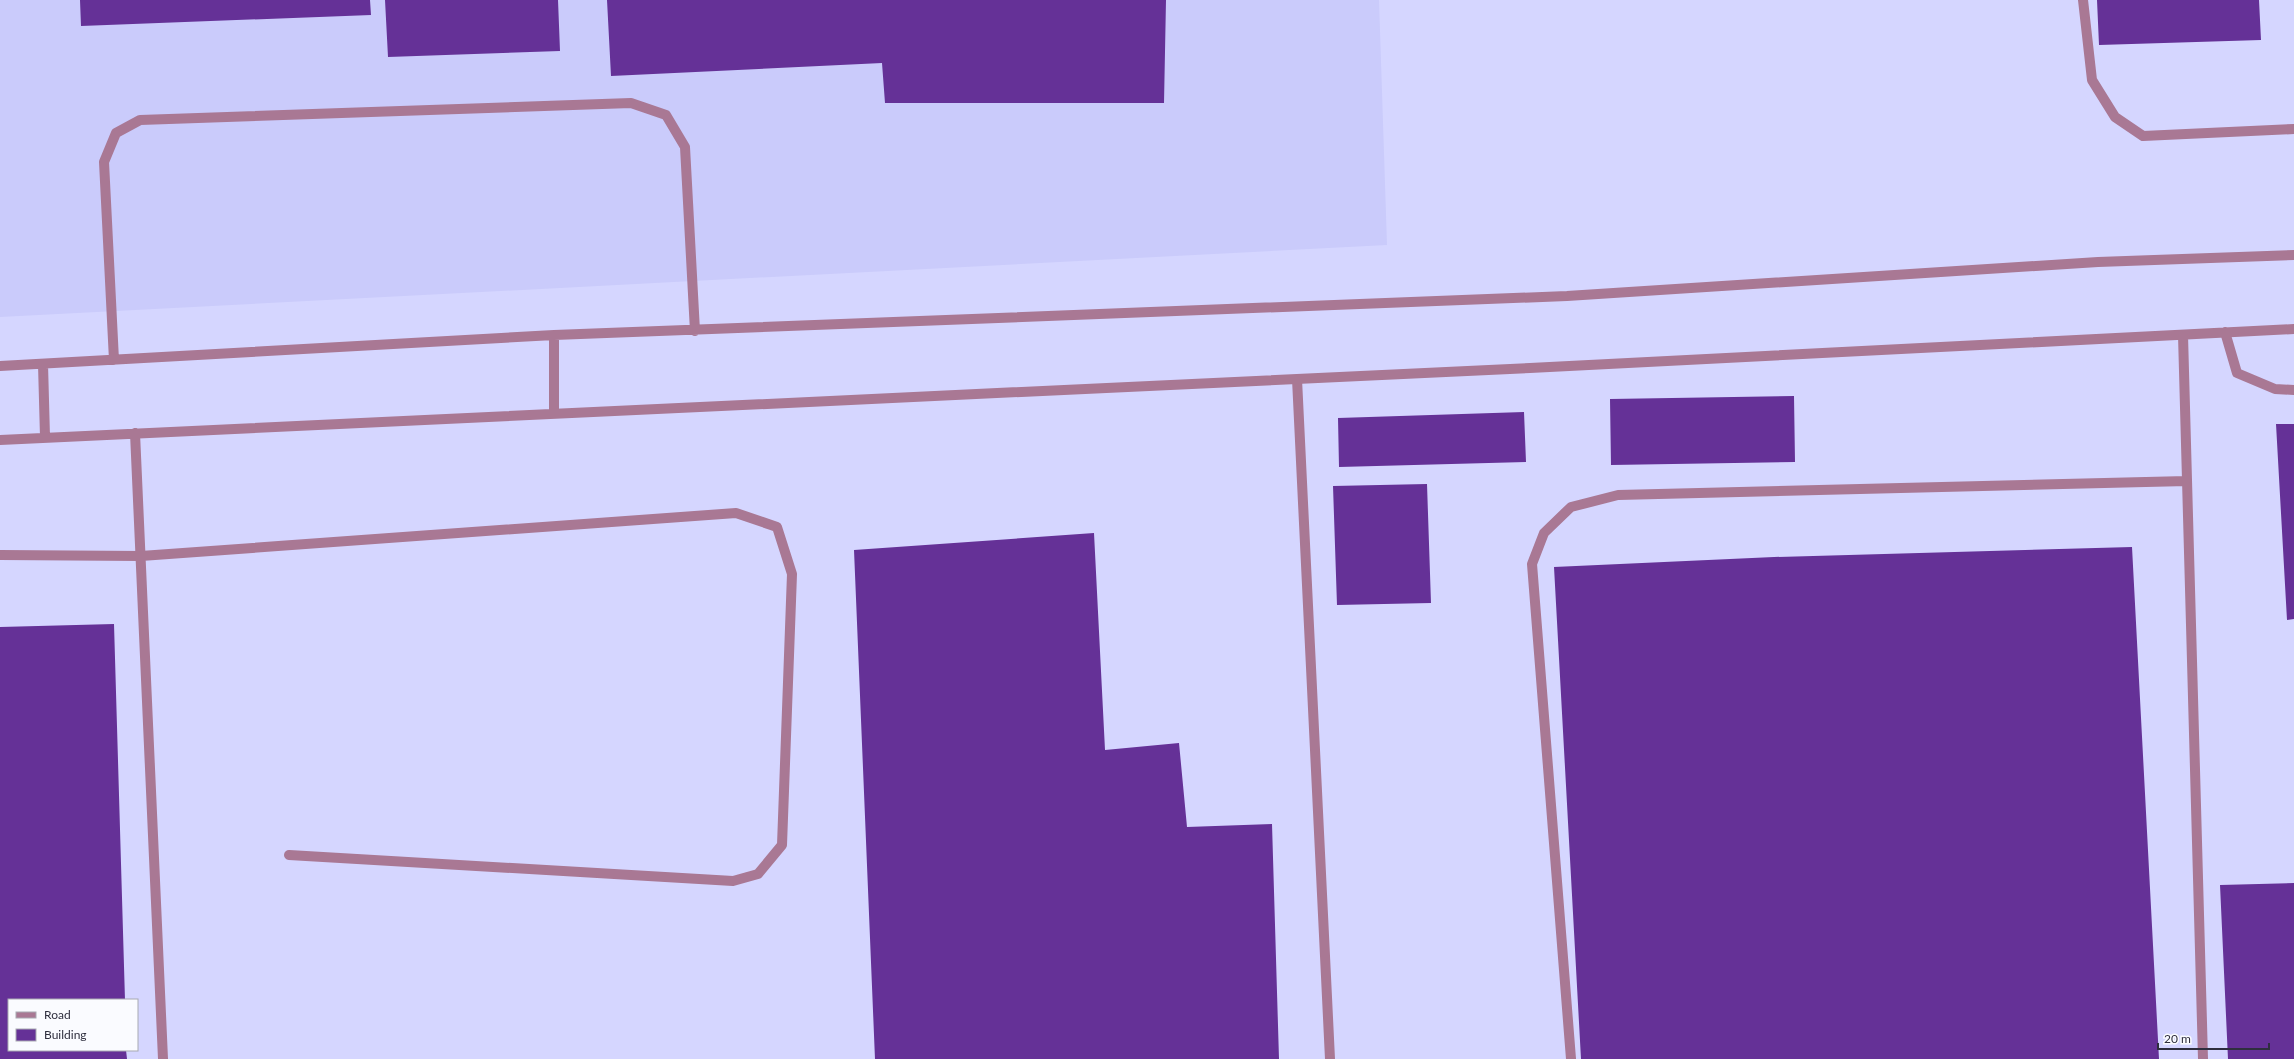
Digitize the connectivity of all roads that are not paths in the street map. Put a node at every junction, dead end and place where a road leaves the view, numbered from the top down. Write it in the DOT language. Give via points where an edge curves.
graph roads {
  1 [pos="2083,0"];
  2 [pos="2294,129"];
  3 [pos="2294,255"];
  4 [pos="2294,329"];
  5 [pos="695,331"];
  6 [pos="2225,332"];
  7 [pos="2183,334"];
  8 [pos="554,335"];
  9 [pos="114,360"];
  10 [pos="43,364"];
  11 [pos="0,366"];
  12 [pos="1297,379"];
  13 [pos="2294,390"];
  14 [pos="554,413"];
  15 [pos="135,433"];
  16 [pos="45,437"];
  17 [pos="0,440"];
  18 [pos="2187,481"];
  19 [pos="0,555"];
  20 [pos="141,556"];
  21 [pos="289,855"];
  22 [pos="163,1059"];
  23 [pos="1330,1059"];
  24 [pos="1571,1059"];
  25 [pos="2203,1059"];
  1 -- 2 [label="street" via="2092,80 2115,117 2143,136"];
  3 -- 5 [label="street" via="2098,262 1567,296"];
  4 -- 6 [label="street"];
  5 -- 8 [label="street"];
  5 -- 9 [label="street" via="685,147 666,115 631,103 140,120 116,133 104,162"];
  6 -- 7 [label="street"];
  6 -- 13 [label="street" via="2237,373 2276,389"];
  7 -- 12 [label="street"];
  7 -- 18 [label="street"];
  8 -- 9 [label="street"];
  8 -- 14 [label="street"];
  9 -- 10 [label="street"];
  10 -- 11 [label="street"];
  10 -- 16 [label="street"];
  12 -- 14 [label="street"];
  12 -- 23 [label="street"];
  14 -- 15 [label="street"];
  15 -- 16 [label="street"];
  15 -- 20 [label="street"];
  16 -- 17 [label="street"];
  18 -- 24 [label="street" via="1618,495 1571,507 1544,533 1532,564"];
  18 -- 25 [label="street"];
  19 -- 20 [label="street"];
  20 -- 21 [label="street" via="736,513 777,527 792,574 782,845 758,874 733,881"];
  20 -- 22 [label="street"];
}
